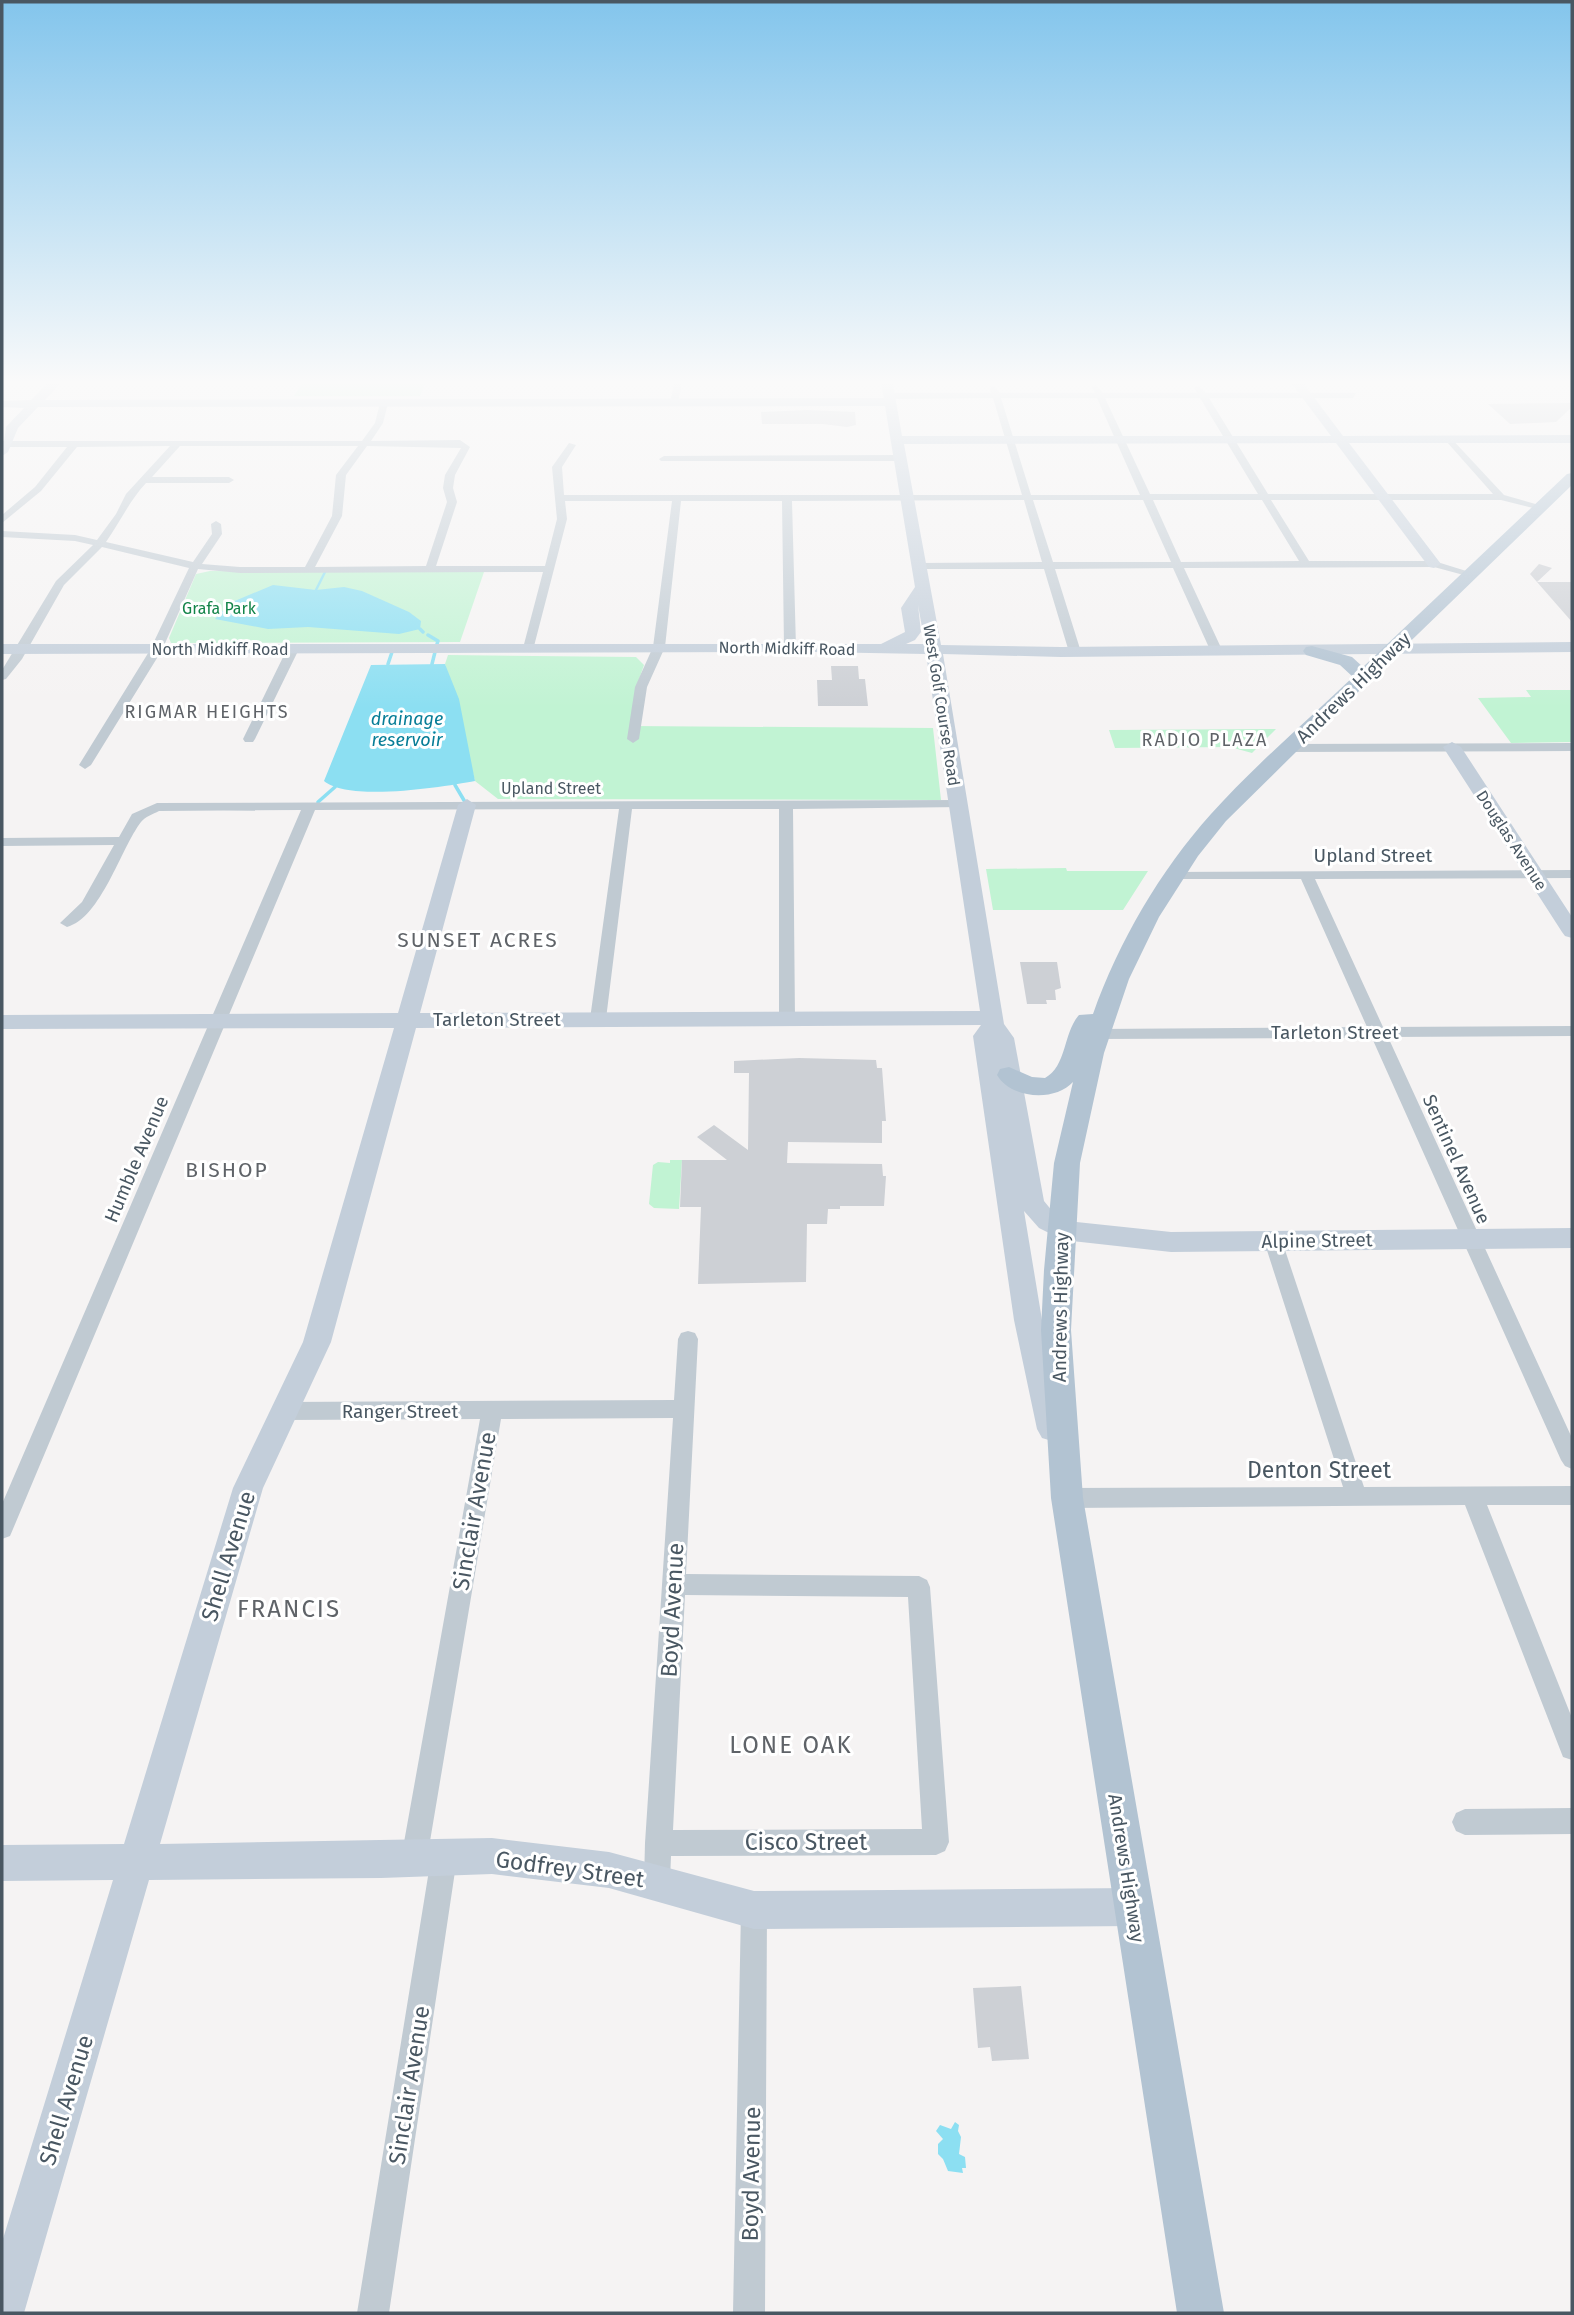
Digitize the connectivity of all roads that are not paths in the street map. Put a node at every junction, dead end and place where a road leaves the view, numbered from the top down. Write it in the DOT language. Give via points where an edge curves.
graph roads {
  1 [pos="34,492"];
  2 [pos="132,492"];
  3 [pos="339,492"];
  4 [pos="450,492"];
  5 [pos="560,492"];
  6 [pos="906,492"];
  7 [pos="1026,492"];
  8 [pos="1144,492"];
  9 [pos="1262,492"];
  10 [pos="1379,492"];
  11 [pos="1497,492"];
  12 [pos="1556,492"];
  13 [pos="1146,497"];
  14 [pos="1265,497"];
  15 [pos="1383,497"];
  16 [pos="1501,497"];
  17 [pos="562,498"];
  18 [pos="677,498"];
  19 [pos="787,498"];
  20 [pos="907,498"];
  21 [pos="1028,498"];
  22 [pos="1541,507"];
  23 [pos="2,520"];
  24 [pos="216,524"];
  25 [pos="2,534"];
  26 [pos="102,542"];
  27 [pos="1434,564"];
  28 [pos="1049,565"];
  29 [pos="1178,565"];
  30 [pos="1306,565"];
  31 [pos="195,566"];
  32 [pos="919,566"];
  33 [pos="309,569"];
  34 [pos="430,569"];
  35 [pos="549,569"];
  36 [pos="1471,574"];
  37 [pos="923,587"];
  38 [pos="790,647"];
  39 [pos="1572,647"];
  40 [pos="529,648"];
  41 [pos="659,648"];
  42 [pos="2,649"];
  43 [pos="20,649"];
  44 [pos="293,649"];
  45 [pos="1392,649"];
  46 [pos="156,650"];
  47 [pos="886,650"];
  48 [pos="934,651"];
  49 [pos="1076,652"];
  50 [pos="1217,652"];
  51 [pos="1312,652"];
  52 [pos="938,676"];
  53 [pos="2,677"];
  54 [pos="1363,677"];
  55 [pos="249,739"];
  56 [pos="633,739"];
  57 [pos="1452,747"];
  58 [pos="1572,747"];
  59 [pos="1289,748"];
  60 [pos="85,765"];
  61 [pos="958,804"];
  62 [pos="467,805"];
  63 [pos="626,805"];
  64 [pos="786,805"];
  65 [pos="310,806"];
  66 [pos="124,841"];
  67 [pos="2,842"];
  68 [pos="1306,874"];
  69 [pos="1534,874"];
  70 [pos="1572,874"];
  71 [pos="1174,875"];
  72 [pos="67,923"];
  73 [pos="1572,932"];
  74 [pos="1115,986"];
  75 [pos="598,1019"];
  76 [pos="788,1019"];
  77 [pos="407,1020"];
  78 [pos="218,1021"];
  79 [pos="2,1022"];
  80 [pos="993,1022"];
  81 [pos="1572,1031"];
  82 [pos="1377,1032"];
  83 [pos="1097,1034"];
  84 [pos="1009,1074"];
  85 [pos="1063,1230"];
  86 [pos="1572,1238"];
  87 [pos="1471,1239"];
  88 [pos="1273,1241"];
  89 [pos="688,1339"];
  90 [pos="684,1409"];
  91 [pos="492,1410"];
  92 [pos="285,1411"];
  93 [pos="1572,1460"];
  94 [pos="1356,1495"];
  95 [pos="1472,1495"];
  96 [pos="1572,1495"];
  97 [pos="1067,1499"];
  98 [pos="2,1529"];
  99 [pos="674,1584"];
  100 [pos="1572,1748"];
  101 [pos="1572,1821"];
  102 [pos="1465,1822"];
  103 [pos="659,1843"];
  104 [pos="429,1858"];
  105 [pos="138,1862"];
  106 [pos="2,1863"];
  107 [pos="657,1881"];
  108 [pos="1133,1907"];
  109 [pos="754,1910"];
  110 [pos="2,2313"];
  111 [pos="373,2313"];
  112 [pos="749,2313"];
  113 [pos="1200,2313"];
  1 -- 23 [label="street"];
  2 -- 26 [label="street"];
  3 -- 33 [label="street" via="337,516"];
  4 -- 34 [label="street" via="446,526"];
  5 -- 17 [label="street"];
  6 -- 20 [label="street, West Golf Course Road"];
  7 -- 21 [label="street"];
  8 -- 13 [label="street"];
  9 -- 14 [label="street"];
  10 -- 15 [label="street"];
  11 -- 16 [label="street"];
  12 -- 22 [label="main road, Andrews Highway"];
  13 -- 14 [label="street"];
  13 -- 21 [label="street"];
  13 -- 29 [label="street"];
  14 -- 15 [label="street"];
  14 -- 30 [label="street"];
  15 -- 16 [label="street"];
  15 -- 27 [label="street"];
  16 -- 22 [label="street"];
  17 -- 18 [label="street"];
  17 -- 35 [label="street" via="562,519"];
  18 -- 19 [label="street"];
  18 -- 41 [label="street"];
  19 -- 20 [label="street"];
  19 -- 38 [label="street"];
  20 -- 21 [label="street"];
  20 -- 32 [label="street, West Golf Course Road"];
  21 -- 28 [label="street"];
  22 -- 36 [label="main road, Andrews Highway"];
  24 -- 31 [label="street" via="216,534"];
  25 -- 26 [label="street"];
  26 -- 31 [label="street"];
  26 -- 43 [label="street" via="60,583"];
  27 -- 30 [label="street"];
  27 -- 36 [label="street"];
  28 -- 29 [label="street"];
  28 -- 32 [label="street"];
  28 -- 49 [label="street"];
  29 -- 30 [label="street"];
  29 -- 50 [label="street"];
  31 -- 33 [label="street"];
  31 -- 46 [label="street"];
  32 -- 37 [label="street, West Golf Course Road"];
  33 -- 34 [label="street"];
  34 -- 35 [label="street"];
  35 -- 40 [label="street"];
  36 -- 45 [label="main road, Andrews Highway"];
  37 -- 47 [label="street" via="909,608 913,632"];
  37 -- 48 [label="street, West Golf Course Road"];
  38 -- 41 [label="street, North Midkiff Road"];
  38 -- 47 [label="street, North Midkiff Road"];
  39 -- 45 [label="street, North Midkiff Road"];
  40 -- 41 [label="street, North Midkiff Road"];
  40 -- 44 [label="street, North Midkiff Road"];
  41 -- 56 [label="street" via="641,687"];
  42 -- 43 [label="street, North Midkiff Road"];
  43 -- 46 [label="street, North Midkiff Road"];
  43 -- 53 [label="street"];
  44 -- 46 [label="street, North Midkiff Road"];
  44 -- 55 [label="street"];
  45 -- 51 [label="street, North Midkiff Road"];
  45 -- 54 [label="main road, Andrews Highway"];
  46 -- 60 [label="street"];
  47 -- 48 [label="street, North Midkiff Road"];
  47 -- 52 [label="street" via="926,665"];
  48 -- 49 [label="street, North Midkiff Road"];
  48 -- 52 [label="street, West Golf Course Road"];
  49 -- 50 [label="street, North Midkiff Road"];
  50 -- 51 [label="street, North Midkiff Road"];
  51 -- 54 [label="main road" via="1346,661"];
  52 -- 61 [label="street, West Golf Course Road"];
  54 -- 59 [label="main road, Andrews Highway"];
  57 -- 58 [label="street"];
  57 -- 59 [label="street"];
  57 -- 69 [label="street, Douglas Avenue"];
  59 -- 71 [label="main road, Andrews Highway" via="1219,817"];
  61 -- 64 [label="street, Upland Street"];
  61 -- 80 [label="street, West Golf Course Road"];
  62 -- 63 [label="street, Upland Street"];
  62 -- 65 [label="street, Upland Street"];
  62 -- 77 [label="street, Shell Avenue"];
  63 -- 64 [label="street, Upland Street"];
  63 -- 75 [label="street"];
  64 -- 76 [label="street"];
  65 -- 66 [label="street, Upland Street" via="157,807 137,817"];
  65 -- 78 [label="street, Humble Avenue"];
  66 -- 67 [label="street"];
  66 -- 72 [label="street" via="88,904"];
  68 -- 69 [label="street, Upland Street"];
  68 -- 71 [label="street, Upland Street"];
  68 -- 82 [label="street, Sentinel Avenue"];
  69 -- 70 [label="street, Upland Street"];
  69 -- 73 [label="street, Douglas Avenue"];
  71 -- 74 [label="main road, Andrews Highway"];
  74 -- 83 [label="main road, Andrews Highway"];
  74 -- 84 [label="main road" via="1082,1026 1065,1076 1054,1084 1035,1087"];
  75 -- 76 [label="street, Tarleton Street"];
  75 -- 77 [label="street, Tarleton Street"];
  76 -- 80 [label="street, Tarleton Street"];
  77 -- 78 [label="street, Tarleton Street"];
  77 -- 92 [label="street, Shell Avenue" via="317,1342"];
  78 -- 79 [label="street, Tarleton Street"];
  78 -- 98 [label="street, Humble Avenue"];
  80 -- 84 [label="street, West Golf Course Road" via="1003,1038"];
  80 -- 97 [label="street, West Golf Course Road" via="984,1036 1028,1320"];
  81 -- 82 [label="street, Tarleton Street"];
  82 -- 83 [label="street, Tarleton Street"];
  82 -- 87 [label="street, Sentinel Avenue"];
  83 -- 85 [label="main road, Andrews Highway" via="1068,1163"];
  84 -- 85 [label="street, West Golf Course Road" via="1031,1201 1047,1223"];
  85 -- 88 [label="street, Alpine Street" via="1171,1242"];
  85 -- 97 [label="main road, Andrews Highway" via="1056,1330"];
  86 -- 87 [label="street, Alpine Street"];
  87 -- 88 [label="street, Alpine Street"];
  87 -- 93 [label="street, Sentinel Avenue"];
  88 -- 94 [label="street"];
  89 -- 90 [label="street, Boyd Avenue"];
  90 -- 91 [label="street, Ranger Street"];
  90 -- 99 [label="street, Boyd Avenue"];
  91 -- 92 [label="street, Ranger Street"];
  91 -- 104 [label="street, Sinclair Avenue"];
  92 -- 105 [label="street, Shell Avenue" via="248,1488"];
  94 -- 95 [label="street, Denton Street"];
  94 -- 97 [label="street, Denton Street"];
  95 -- 96 [label="street, Denton Street"];
  95 -- 100 [label="street"];
  97 -- 108 [label="main road, Andrews Highway"];
  99 -- 103 [label="street, Boyd Avenue"];
  99 -- 103 [label="street, Cisco Street" via="919,1587 936,1842"];
  101 -- 102 [label="street"];
  103 -- 107 [label="street, Boyd Avenue"];
  104 -- 105 [label="street, Godfrey Street"];
  104 -- 107 [label="street, Godfrey Street" via="527,1859"];
  104 -- 111 [label="street, Sinclair Avenue"];
  105 -- 106 [label="street, Godfrey Street"];
  105 -- 110 [label="street, Shell Avenue"];
  107 -- 109 [label="street, Godfrey Street"];
  108 -- 109 [label="street, Godfrey Street"];
  108 -- 113 [label="main road, Andrews Highway"];
  109 -- 112 [label="street, Boyd Avenue"];
}
